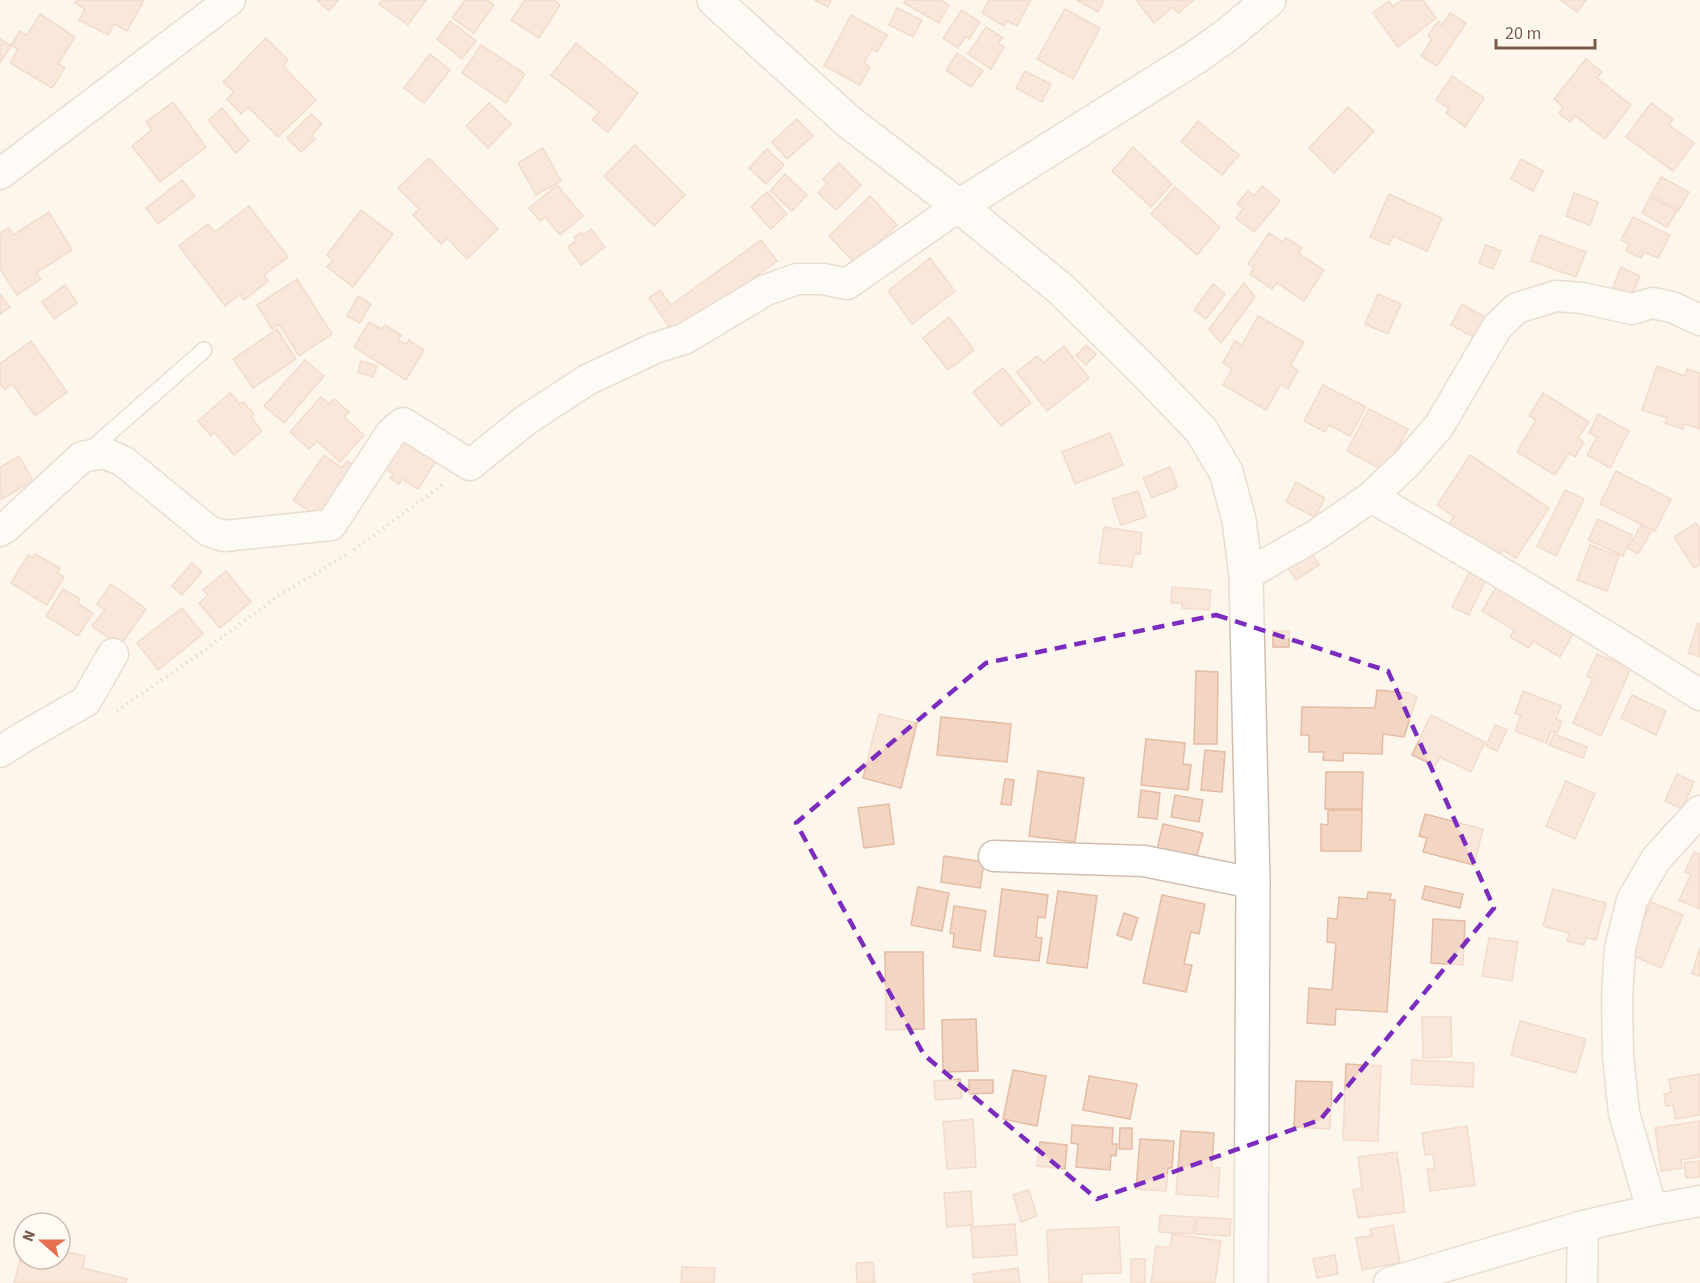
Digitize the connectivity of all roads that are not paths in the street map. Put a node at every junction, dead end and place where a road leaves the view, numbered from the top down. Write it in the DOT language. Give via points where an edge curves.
graph roads {
  1 [pos="230,0"];
  2 [pos="714,0"];
  3 [pos="1269,0"];
  4 [pos="0,174"];
  5 [pos="959,206"];
  6 [pos="1700,320"];
  7 [pos="204,350"];
  8 [pos="82,457"];
  9 [pos="1371,497"];
  10 [pos="0,531"];
  11 [pos="1246,575"];
  12 [pos="113,654"];
  13 [pos="1700,695"];
  14 [pos="0,752"];
  15 [pos="1700,811"];
  16 [pos="994,856"];
  17 [pos="1253,883"];
  18 [pos="1700,1201"];
  19 [pos="1652,1210"];
  20 [pos="1584,1226"];
  21 [pos="1251,1283"];
  22 [pos="1389,1283"];
  23 [pos="1582,1283"];
  1 -- 4 [label="street"];
  2 -- 5 [label="street" via="849,122"];
  3 -- 5 [label="street" via="1196,57"];
  5 -- 8 [label="street" via="848,284 797,279 766,290 684,339 654,348 587,380 526,420 470,465 403,423 391,432 331,525 224,537 210,531 123,461 104,453"];
  5 -- 11 [label="street" via="1062,290 1201,430 1226,472 1239,520"];
  6 -- 9 [label="street" via="1652,303 1632,309 1556,296 1516,308 1497,327 1439,426 1407,464"];
  7 -- 8 [label="lane"];
  8 -- 10 [label="street"];
  9 -- 11 [label="street" via="1316,535"];
  9 -- 13 [label="street" via="1493,566"];
  11 -- 17 [label="street"];
  12 -- 14 [label="street" via="86,701"];
  15 -- 19 [label="street" via="1656,859 1632,900 1620,948 1618,1055 1624,1113"];
  16 -- 17 [label="street" via="1144,861"];
  17 -- 21 [label="street"];
  18 -- 19 [label="street"];
  19 -- 20 [label="street"];
  20 -- 22 [label="street"];
  20 -- 23 [label="street"];
}
